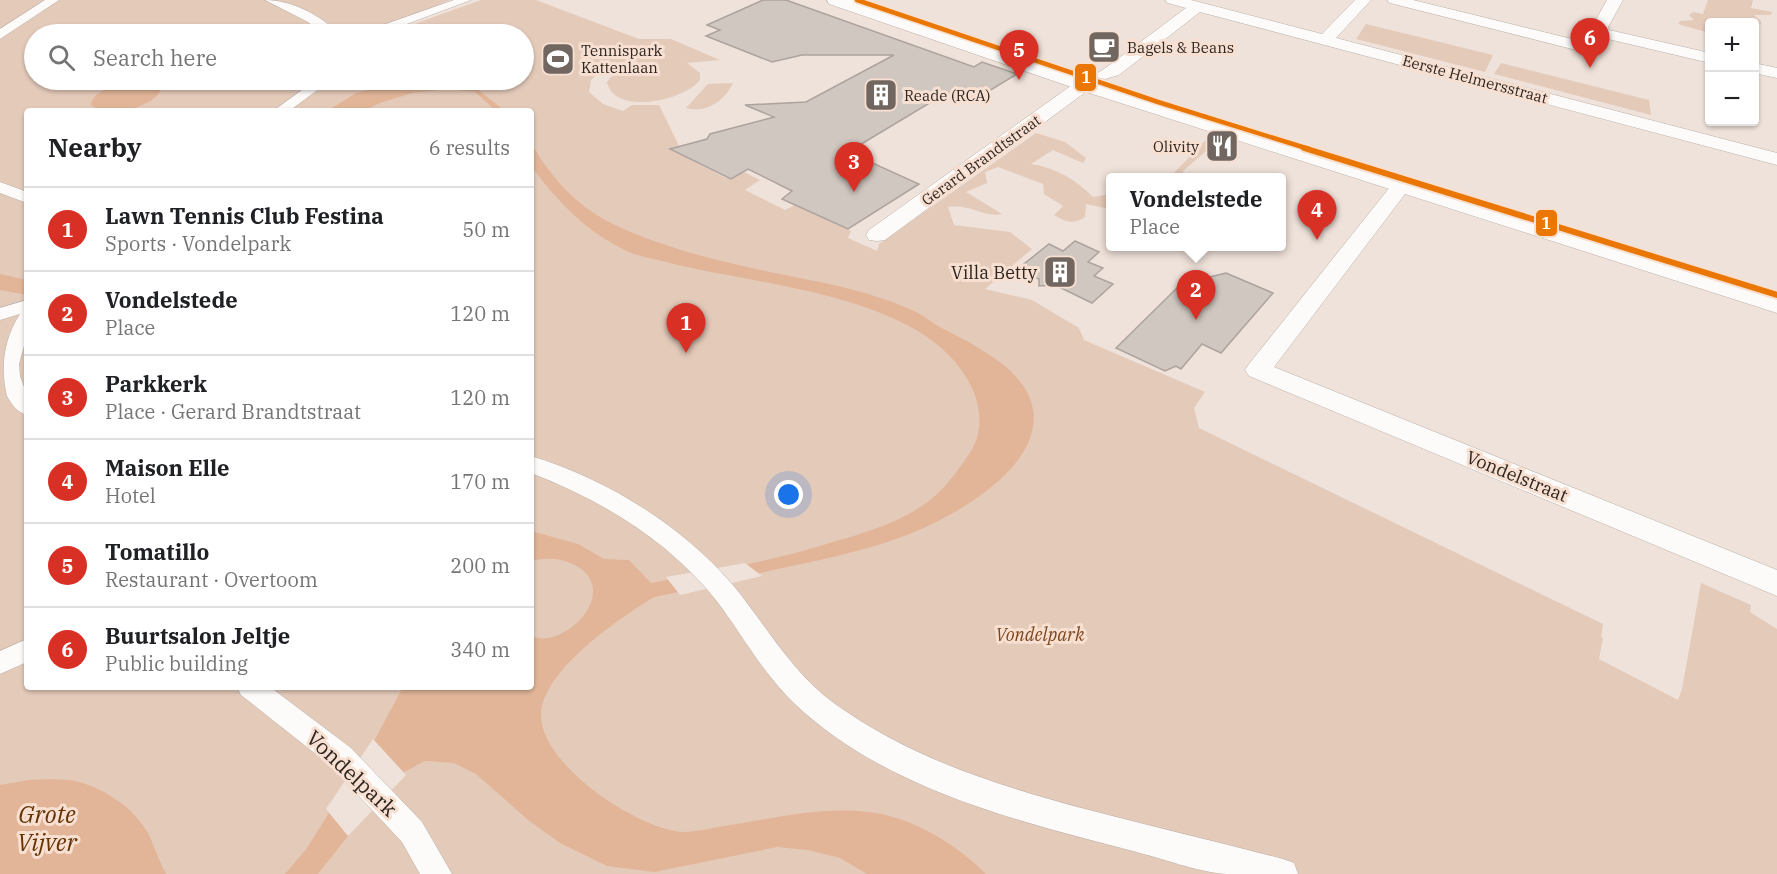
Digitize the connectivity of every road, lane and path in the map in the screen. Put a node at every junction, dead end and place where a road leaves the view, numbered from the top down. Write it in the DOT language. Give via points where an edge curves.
graph roads {
  1 [pos="53,0"];
  2 [pos="271,0"];
  3 [pos="465,0"];
  4 [pos="836,0"];
  5 [pos="888,0"];
  6 [pos="1173,0"];
  7 [pos="1363,0"];
  8 [pos="1395,0"];
  9 [pos="1615,0"];
  10 [pos="1197,7"];
  11 [pos="319,24"];
  12 [pos="398,24"];
  13 [pos="1604,33"];
  14 [pos="0,35"];
  15 [pos="1325,40"];
  16 [pos="1705,56"];
  17 [pos="1759,69"];
  18 [pos="1777,73"];
  19 [pos="1095,79"];
  20 [pos="310,90"];
  21 [pos="284,108"];
  22 [pos="1777,159"];
  23 [pos="1401,186"];
  24 [pos="0,187"];
  25 [pos="24,197"];
  26 [pos="877,235"];
  27 [pos="1743,270"];
  28 [pos="1777,304"];
  29 [pos="24,307"];
  30 [pos="0,314"];
  31 [pos="24,323"];
  32 [pos="24,405"];
  33 [pos="534,465"];
  34 [pos="1777,583"];
  35 [pos="24,651"];
  36 [pos="0,663"];
  37 [pos="254,690"];
  38 [pos="437,874"];
  39 [pos="1283,874"];
  1 -- 14 [label="street"];
  2 -- 11 [label="street"];
  3 -- 12 [label="street"];
  4 -- 19 [label="main road"];
  5 -- 19 [label="main road"];
  6 -- 10 [label="street, Eerste Helmersstraat"];
  7 -- 15 [label="street"];
  8 -- 13 [label="street" via="1580,46 1599,43"];
  9 -- 13 [label="street" via="1600,27"];
  10 -- 15 [label="street, Eerste Helmersstraat"];
  10 -- 19 [label="street, Gerard Brandtstraat" via="1113,71"];
  13 -- 16 [label="street"];
  15 -- 22 [label="street, Eerste Helmersstraat"];
  17 -- 18 [label="street"];
  19 -- 23 [label="main road"];
  19 -- 26 [label="street, Gerard Brandtstraat"];
  19 -- 27 [label="main road"];
  20 -- 21 [label="street"];
  23 -- 28 [label="main road"];
  23 -- 34 [label="street, Vondelstraat" via="1258,370"];
  24 -- 25 [label="street"];
  29 -- 30 [label="street"];
  31 -- 32 [label="street" via="10,347 5,371 11,393"];
  33 -- 39 [label="street" via="592,489 650,524 721,589 803,694 887,753 1013,803"];
  35 -- 36 [label="street"];
  37 -- 38 [label="street, Vondelpark" via="349,765 412,832"];
}
